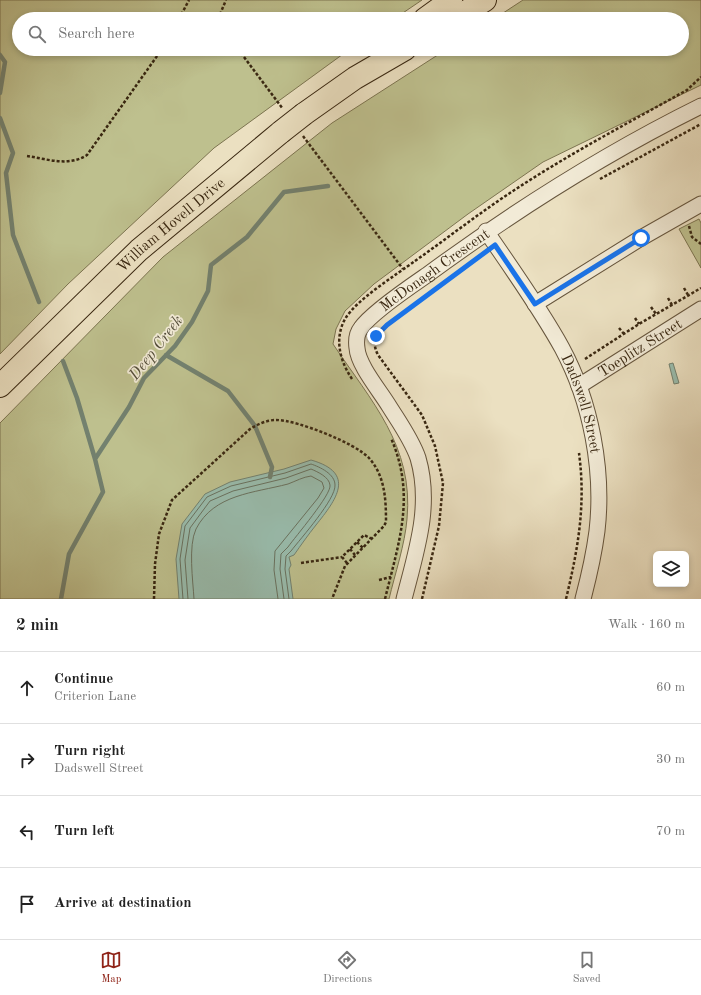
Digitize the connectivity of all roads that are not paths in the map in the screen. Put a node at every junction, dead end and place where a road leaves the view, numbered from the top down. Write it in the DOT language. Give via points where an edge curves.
graph roads {
  1 [pos="451,0"];
  2 [pos="485,0"];
  3 [pos="435,12"];
  4 [pos="465,12"];
  5 [pos="377,56"];
  6 [pos="393,56"];
  7 [pos="355,78"];
  8 [pos="701,106"];
  9 [pos="701,204"];
  10 [pos="486,231"];
  11 [pos="535,304"];
  12 [pos="701,309"];
  13 [pos="0,386"];
  14 [pos="578,386"];
  15 [pos="404,599"];
  16 [pos="583,599"];
  1 -- 3 [label="main road"];
  2 -- 4 [label="main road"];
  5 -- 7 [label="main road, William Hovell Drive"];
  6 -- 7 [label="main road, William Hovell Drive"];
  7 -- 13 [label="main road, William Hovell Drive" via="292,122 139,250"];
  8 -- 10 [label="street, McDonagh Crescent" via="588,166"];
  9 -- 11 [label="street" via="577,276"];
  10 -- 11 [label="street, Dadswell Street"];
  10 -- 15 [label="street, McDonagh Crescent" via="368,320 358,335 358,354 407,435 417,456 423,481 422,525"];
  11 -- 14 [label="street, Dadswell Street" via="563,350"];
  12 -- 14 [label="street, Toeplitz Street"];
  14 -- 16 [label="street, Dadswell Street" via="590,426 597,467 598,509 592,558"];
}
